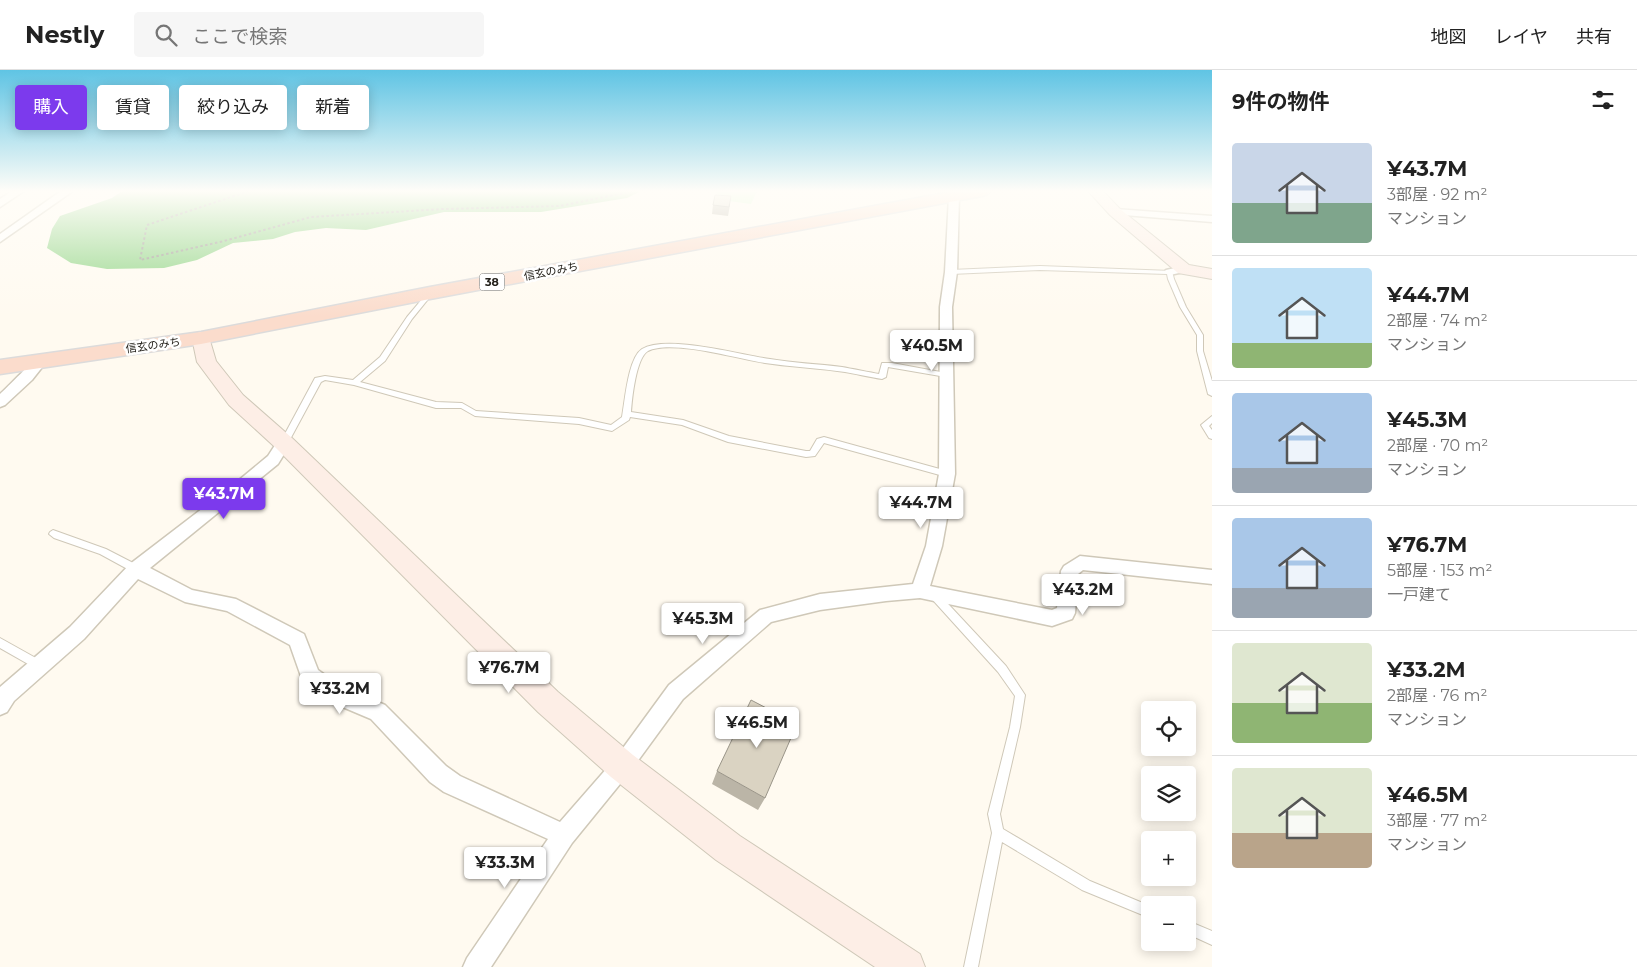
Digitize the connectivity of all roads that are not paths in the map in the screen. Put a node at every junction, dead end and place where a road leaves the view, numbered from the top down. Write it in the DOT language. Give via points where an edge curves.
graph roads {
  1 [pos="755,233"];
  2 [pos="953,233"];
  3 [pos="1137,233"];
  4 [pos="1177,270"];
  5 [pos="951,272"];
  6 [pos="1212,274"];
  7 [pos="430,293"];
  8 [pos="201,338"];
  9 [pos="40,361"];
  10 [pos="0,367"];
  11 [pos="946,376"];
  12 [pos="354,383"];
  13 [pos="1212,394"];
  14 [pos="0,402"];
  15 [pos="627,414"];
  16 [pos="1212,420"];
  17 [pos="1212,436"];
  18 [pos="284,443"];
  19 [pos="947,474"];
  20 [pos="53,534"];
  21 [pos="136,569"];
  22 [pos="1212,577"];
  23 [pos="927,593"];
  24 [pos="0,643"];
  25 [pos="40,666"];
  26 [pos="0,705"];
  27 [pos="622,766"];
  28 [pos="998,833"];
  29 [pos="564,835"];
  30 [pos="1141,908"];
  31 [pos="1196,931"];
  32 [pos="1212,938"];
  33 [pos="476,967"];
  34 [pos="907,967"];
  35 [pos="971,967"];
  1 -- 7 [label="main road, 信玄のみち / 38"];
  2 -- 5 [label="street"];
  3 -- 4 [label="street"];
  4 -- 5 [label="lane" via="1040,268"];
  4 -- 6 [label="street"];
  4 -- 13 [label="lane" via="1171,280 1200,335 1200,351"];
  5 -- 11 [label="street" via="946,306"];
  7 -- 8 [label="main road, 信玄のみち / 38"];
  7 -- 12 [label="lane" via="409,318 383,359"];
  8 -- 9 [label="main road, 信玄のみち / 38"];
  8 -- 18 [label="street" via="207,362 236,400"];
  9 -- 10 [label="main road, 信玄のみち / 38"];
  9 -- 14 [label="street" via="27,378"];
  11 -- 15 [label="lane" via="885,365 882,377 689,347 655,347 640,354"];
  11 -- 19 [label="street"];
  12 -- 15 [label="lane" via="436,405 462,406 475,413 579,421 612,428"];
  12 -- 18 [label="lane" via="325,378 318,380"];
  15 -- 19 [label="lane" via="684,424 728,440 806,454 812,454 824,440"];
  16 -- 17 [label="lane" via="1205,425"];
  18 -- 21 [label="street" via="273,460 239,489"];
  18 -- 27 [label="street" via="548,702"];
  19 -- 23 [label="street"];
  20 -- 21 [label="lane" via="111,555"];
  21 -- 25 [label="street" via="77,633"];
  21 -- 29 [label="street" via="178,592 230,604 297,640 310,676 333,693 378,712 438,774 452,784"];
  22 -- 23 [label="street" via="1080,563 1070,571 1066,613 1052,618"];
  23 -- 27 [label="street" via="886,592 820,602 766,616 676,692"];
  23 -- 28 [label="lane" via="1002,669 1020,695 994,814"];
  24 -- 25 [label="lane"];
  25 -- 26 [label="street"];
  27 -- 29 [label="street"];
  27 -- 34 [label="street" via="728,848"];
  28 -- 30 [label="lane" via="1086,886"];
  28 -- 35 [label="lane"];
  29 -- 33 [label="street"];
  31 -- 32 [label="lane"];
}
